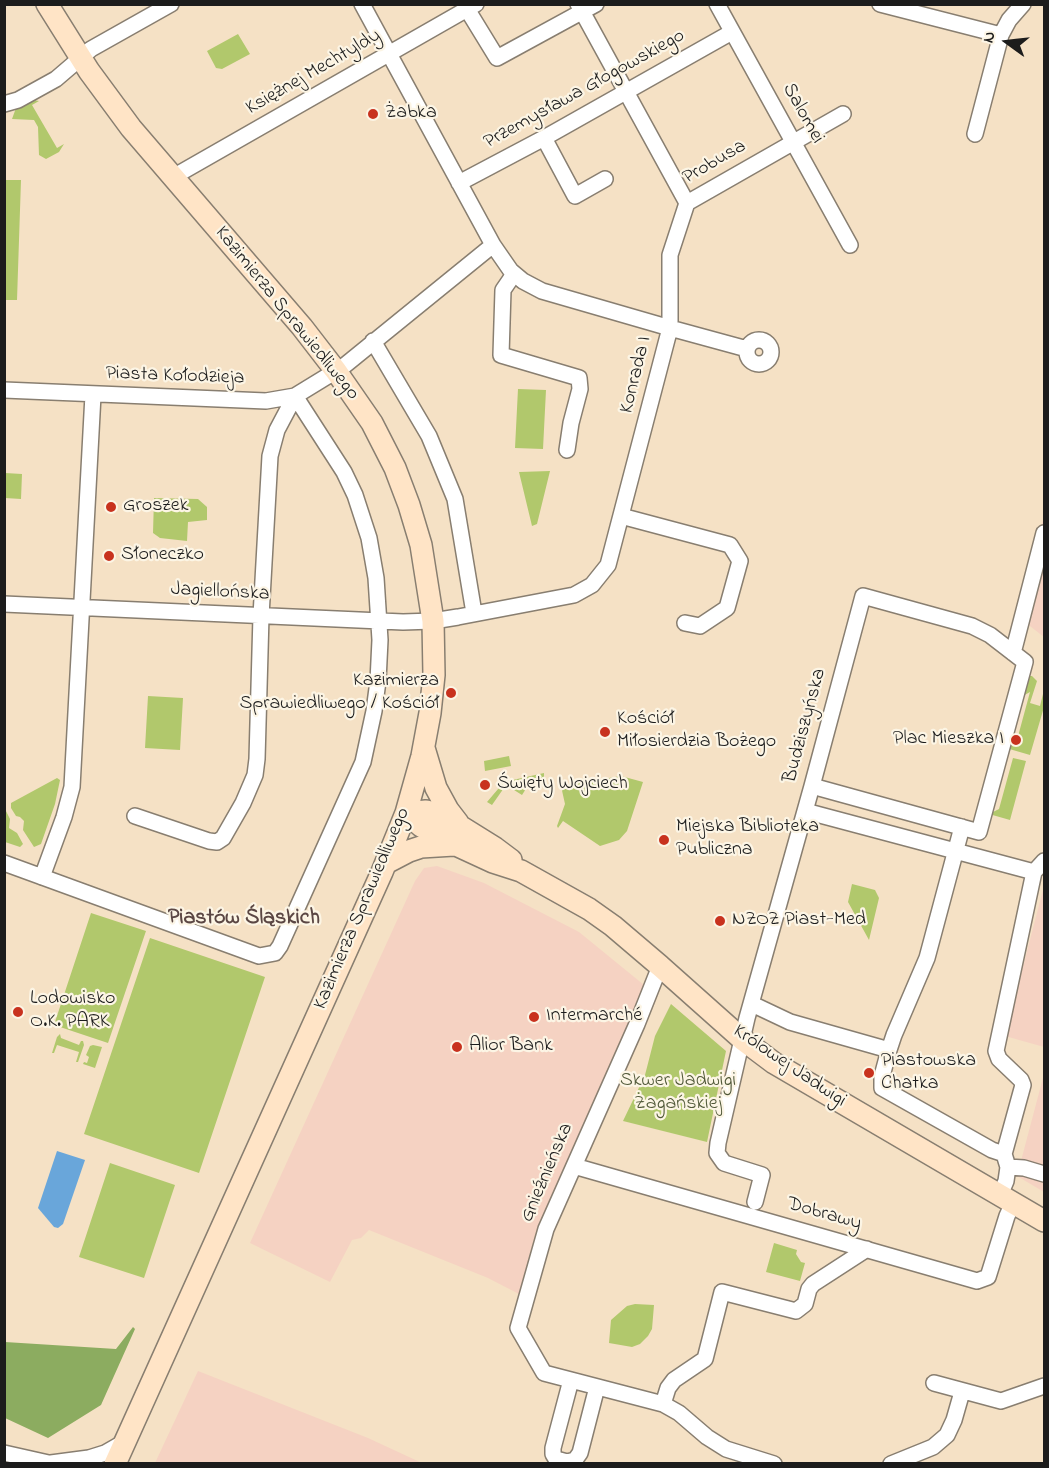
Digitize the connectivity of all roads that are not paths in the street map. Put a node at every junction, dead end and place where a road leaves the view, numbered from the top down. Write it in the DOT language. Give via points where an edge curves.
graph roads {
  1 [pos="47,4"];
  2 [pos="171,4"];
  3 [pos="362,4"];
  4 [pos="596,4"];
  5 [pos="717,4"];
  6 [pos="880,4"];
  7 [pos="1023,4"];
  8 [pos="472,7"];
  9 [pos="580,8"];
  10 [pos="732,32"];
  11 [pos="1001,35"];
  12 [pos="390,54"];
  13 [pos="80,57"];
  14 [pos="625,92"];
  15 [pos="4,104"];
  16 [pos="843,114"];
  17 [pos="975,134"];
  18 [pos="544,138"];
  19 [pos="794,142"];
  20 [pos="173,177"];
  21 [pos="605,179"];
  22 [pos="459,183"];
  23 [pos="687,203"];
  24 [pos="850,244"];
  25 [pos="493,245"];
  26 [pos="514,274"];
  27 [pos="670,328"];
  28 [pos="373,342"];
  29 [pos="747,349"];
  30 [pos="336,371"];
  31 [pos="4,390"];
  32 [pos="93,395"];
  33 [pos="295,396"];
  34 [pos="567,450"];
  35 [pos="621,516"];
  36 [pos="1044,532"];
  37 [pos="4,604"];
  38 [pos="82,608"];
  39 [pos="474,613"];
  40 [pos="261,616"];
  41 [pos="380,621"];
  42 [pos="433,621"];
  43 [pos="685,623"];
  44 [pos="1013,653"];
  45 [pos="424,748"];
  46 [pos="812,786"];
  47 [pos="805,811"];
  48 [pos="406,813"];
  49 [pos="135,816"];
  50 [pos="459,824"];
  51 [pos="962,827"];
  52 [pos="458,846"];
  53 [pos="956,852"];
  54 [pos="4,863"];
  55 [pos="386,863"];
  56 [pos="1039,866"];
  57 [pos="521,871"];
  58 [pos="42,877"];
  59 [pos="660,966"];
  60 [pos="752,1004"];
  61 [pos="742,1039"];
  62 [pos="889,1050"];
  63 [pos="1006,1161"];
  64 [pos="573,1166"];
  65 [pos="1044,1174"];
  66 [pos="1007,1199"];
  67 [pos="755,1202"];
  68 [pos="1044,1221"];
  69 [pos="867,1249"];
  70 [pos="572,1380"];
  71 [pos="934,1383"];
  72 [pos="1044,1386"];
  73 [pos="597,1387"];
  74 [pos="962,1392"];
  75 [pos="663,1404"];
  76 [pos="126,1441"];
  77 [pos="4,1453"];
  78 [pos="52,1463"];
  79 [pos="17,1464"];
  80 [pos="115,1464"];
  81 [pos="774,1464"];
  82 [pos="891,1464"];
  1 -- 13 [label="street, Kazimierza Sprawiedliwego"];
  2 -- 13 [label="street"];
  3 -- 12 [label="street, Konrada I"];
  4 -- 9 [label="street"];
  5 -- 10 [label="street, Salomei"];
  6 -- 11 [label="street"];
  7 -- 11 [label="street"];
  8 -- 9 [label="street" via="497,58"];
  8 -- 12 [label="street, Księżnej Mechtyldy"];
  9 -- 14 [label="street"];
  10 -- 14 [label="street, Przemysława Głogowskiego"];
  10 -- 19 [label="street, Salomei"];
  11 -- 17 [label="street"];
  12 -- 20 [label="street, Księżnej Mechtyldy"];
  12 -- 22 [label="street, Konrada I"];
  13 -- 15 [label="street" via="56,79"];
  13 -- 20 [label="street, Kazimierza Sprawiedliwego" via="131,128"];
  14 -- 18 [label="street, Przemysława Głogowskiego"];
  14 -- 23 [label="street"];
  16 -- 19 [label="street, Probusa"];
  18 -- 21 [label="street" via="574,196"];
  18 -- 22 [label="street, Przemysława Głogowskiego"];
  19 -- 23 [label="street, Probusa"];
  19 -- 24 [label="street, Salomei"];
  20 -- 30 [label="street, Kazimierza Sprawiedliwego"];
  22 -- 25 [label="street, Konrada I"];
  23 -- 27 [label="street, Probusa" via="670,255"];
  25 -- 26 [label="street, Konrada I"];
  25 -- 28 [label="street"];
  26 -- 27 [label="street, Konrada I" via="542,291"];
  26 -- 34 [label="street" via="503,290 501,355 579,378"];
  27 -- 29 [label="street"];
  27 -- 35 [label="street, Konrada I"];
  28 -- 30 [label="street"];
  28 -- 39 [label="street" via="429,436 455,499"];
  30 -- 33 [label="street, Piasta Kołodzieja"];
  30 -- 42 [label="street, Kazimierza Sprawiedliwego" via="372,423 395,468 421,545"];
  31 -- 32 [label="street, Piasta Kołodzieja"];
  32 -- 33 [label="street, Piasta Kołodzieja" via="266,401"];
  32 -- 38 [label="street"];
  33 -- 40 [label="street" via="270,456"];
  33 -- 41 [label="street" via="355,495 371,548"];
  35 -- 39 [label="street, Konrada I" via="608,565 592,585 574,595"];
  35 -- 43 [label="street" via="730,545 740,561 727,608 700,626"];
  36 -- 44 [label="street"];
  37 -- 38 [label="street, Jagiellońska"];
  38 -- 40 [label="street, Jagiellońska"];
  38 -- 58 [label="street" via="72,787"];
  39 -- 42 [label="street, Konrada I"];
  40 -- 41 [label="street, Jagiellońska"];
  40 -- 49 [label="street" via="255,775 223,838 209,841"];
  41 -- 42 [label="street, Jagiellońska"];
  41 -- 58 [label="street" via="378,681 363,762 275,952 259,956"];
  42 -- 45 [label="street, Kazimierza Sprawiedliwego" via="433,692"];
  44 -- 46 [label="street, Budziszyńska" via="972,626 863,596"];
  44 -- 51 [label="street, Budziszyńska" via="1026,662 979,832"];
  45 -- 48 [label="street, Kazimierza Sprawiedliwego"];
  45 -- 50 [label="street" via="439,794"];
  46 -- 47 [label="street, Budziszyńska"];
  46 -- 51 [label="street"];
  47 -- 53 [label="street"];
  47 -- 60 [label="street, Budziszyńska"];
  48 -- 50 [label="street, Królowej Jadwigi" via="434,812"];
  48 -- 52 [label="street, Królowej Jadwigi"];
  48 -- 55 [label="street, Kazimierza Sprawiedliwego"];
  50 -- 57 [label="street, Królowej Jadwigi"];
  51 -- 53 [label="street"];
  52 -- 55 [label="street" via="422,847"];
  52 -- 57 [label="street, Królowej Jadwigi"];
  53 -- 56 [label="street"];
  53 -- 62 [label="street" via="927,958"];
  54 -- 58 [label="street"];
  55 -- 76 [label="street, Kazimierza Sprawiedliwego"];
  56 -- 63 [label="street" via="996,1051 1023,1085"];
  57 -- 59 [label="street, Królowej Jadwigi" via="590,909"];
  59 -- 61 [label="street, Królowej Jadwigi"];
  59 -- 64 [label="street, Gnieźnieńska"];
  60 -- 61 [label="street, Budziszyńska"];
  60 -- 62 [label="street" via="790,1022"];
  61 -- 66 [label="street, Królowej Jadwigi" via="797,1077"];
  61 -- 67 [label="street, Budziszyńska" via="717,1153 724,1163 762,1175"];
  62 -- 63 [label="street" via="882,1088"];
  63 -- 65 [label="street"];
  63 -- 66 [label="street"];
  64 -- 69 [label="street, Dobrawy"];
  64 -- 70 [label="street, Gnieźnieńska" via="544,1235 518,1328 544,1372"];
  66 -- 68 [label="street, Królowej Jadwigi"];
  66 -- 69 [label="street, Dobrawy" via="1007,1216 988,1277 977,1281"];
  69 -- 75 [label="street" via="813,1284 805,1304 796,1311 722,1292 705,1359 674,1380"];
  70 -- 73 [label="street, Gnieźnieńska"];
  70 -- 73 [label="street" via="553,1448 556,1459 567,1462 580,1453"];
  71 -- 74 [label="street"];
  72 -- 74 [label="street" via="1001,1401"];
  73 -- 75 [label="street, Gnieźnieńska"];
  74 -- 82 [label="street" via="947,1435 933,1447"];
  75 -- 81 [label="street, Gnieźnieńska" via="726,1449"];
  76 -- 78 [label="street" via="89,1458"];
  76 -- 80 [label="street, Kazimierza Sprawiedliwego"];
  77 -- 78 [label="street"];
  77 -- 79 [label="street"];
}
